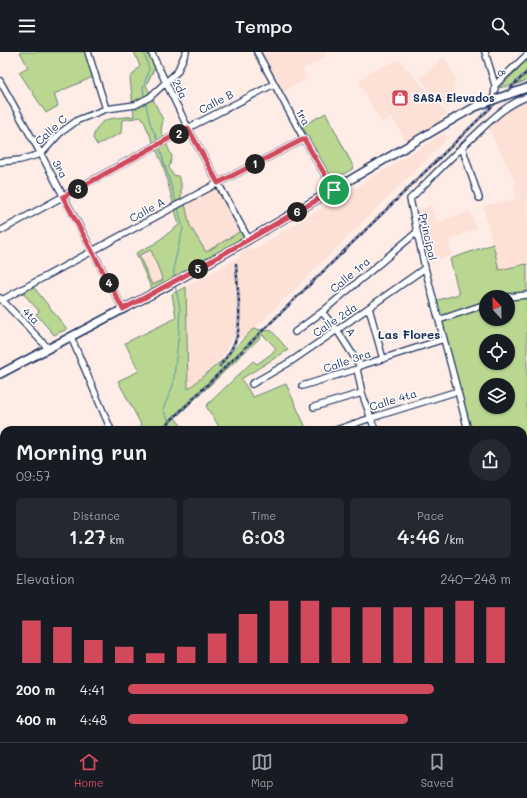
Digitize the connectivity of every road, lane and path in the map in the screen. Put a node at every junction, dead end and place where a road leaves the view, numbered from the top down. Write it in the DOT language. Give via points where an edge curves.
graph roads {
  1 [pos="88,52"];
  2 [pos="151,52"];
  3 [pos="186,52"];
  4 [pos="257,52"];
  5 [pos="485,52"];
  6 [pos="527,55"];
  7 [pos="0,81"];
  8 [pos="166,82"];
  9 [pos="274,84"];
  10 [pos="495,85"];
  11 [pos="527,88"];
  12 [pos="527,97"];
  13 [pos="495,100"];
  14 [pos="106,109"];
  15 [pos="188,128"];
  16 [pos="304,139"];
  17 [pos="462,147"];
  18 [pos="41,154"];
  19 [pos="0,162"];
  20 [pos="218,183"];
  21 [pos="334,190"];
  22 [pos="63,197"];
  23 [pos="479,198"];
  24 [pos="0,231"];
  25 [pos="417,232"];
  26 [pos="249,240"];
  27 [pos="92,251"];
  28 [pos="425,268"];
  29 [pos="527,295"];
  30 [pos="515,296"];
  31 [pos="1,299"];
  32 [pos="479,306"];
  33 [pos="370,308"];
  34 [pos="123,309"];
  35 [pos="322,312"];
  36 [pos="439,320"];
  37 [pos="337,330"];
  38 [pos="295,332"];
  39 [pos="71,337"];
  40 [pos="444,339"];
  41 [pos="48,348"];
  42 [pos="383,359"];
  43 [pos="359,368"];
  44 [pos="0,374"];
  45 [pos="252,384"];
  46 [pos="302,386"];
  47 [pos="458,391"];
  48 [pos="362,393"];
  49 [pos="314,407"];
  50 [pos="371,418"];
  51 [pos="109,426"];
  52 [pos="348,426"];
  53 [pos="374,426"];
  54 [pos="467,426"];
  1 -- 14 [label="street"];
  2 -- 8 [label="street, 2da"];
  3 -- 8 [label="street, Calle C" via="177,72"];
  4 -- 9 [label="street, 1ra"];
  5 -- 10 [label="street, 8"];
  6 -- 10 [label="street"];
  7 -- 18 [label="street, 3ra"];
  8 -- 14 [label="street, Calle C" via="150,97 135,105"];
  8 -- 15 [label="street, 2da"];
  9 -- 15 [label="street, Calle B"];
  9 -- 16 [label="street, 1ra"];
  10 -- 13 [label="street, 8"];
  11 -- 13 [label="main road, bridge"];
  12 -- 17 [label="street, Principal" via="498,113"];
  13 -- 21 [label="main road" via="454,118"];
  14 -- 18 [label="street, Calle C" via="78,120 60,133"];
  15 -- 20 [label="street, 2da"];
  15 -- 22 [label="street, Calle B"];
  16 -- 20 [label="street, Calle A"];
  16 -- 21 [label="street, 1ra"];
  17 -- 23 [label="street"];
  17 -- 25 [label="street, Principal" via="410,199"];
  18 -- 19 [label="street, Calle C"];
  18 -- 22 [label="street, 3ra"];
  20 -- 26 [label="street, 2da"];
  20 -- 27 [label="street, Calle A"];
  21 -- 26 [label="main road"];
  22 -- 24 [label="street, Calle B"];
  22 -- 27 [label="street, 3ra"];
  25 -- 28 [label="street, Principal"];
  25 -- 35 [label="street, Calle 1ra"];
  26 -- 34 [label="main road"];
  27 -- 31 [label="street, Calle A"];
  27 -- 34 [label="street, 3ra"];
  28 -- 33 [label="street, Calle 2da"];
  28 -- 36 [label="street, Principal"];
  29 -- 30 [label="street"];
  31 -- 41 [label="street, 4ta"];
  32 -- 36 [label="street"];
  33 -- 37 [label="street, Calle 2da"];
  33 -- 42 [label="street"];
  34 -- 39 [label="main road"];
  35 -- 37 [label="street, A"];
  35 -- 38 [label="street, Calle 1ra"];
  36 -- 40 [label="street, Principal"];
  37 -- 43 [label="street, A"];
  37 -- 45 [label="street, Calle 2da"];
  39 -- 41 [label="main road"];
  39 -- 51 [label="street"];
  40 -- 42 [label="street, Calle 3ra"];
  40 -- 47 [label="street, Principal"];
  41 -- 44 [label="main road"];
  42 -- 43 [label="street, Calle 3ra"];
  43 -- 46 [label="street, Calle 3ra"];
  43 -- 48 [label="street, A"];
  47 -- 50 [label="street, Calle 4ta"];
  47 -- 54 [label="street, Principal"];
  48 -- 49 [label="street"];
  48 -- 50 [label="street, A"];
  50 -- 52 [label="street, Calle 4ta"];
  50 -- 53 [label="street, A"];
}
